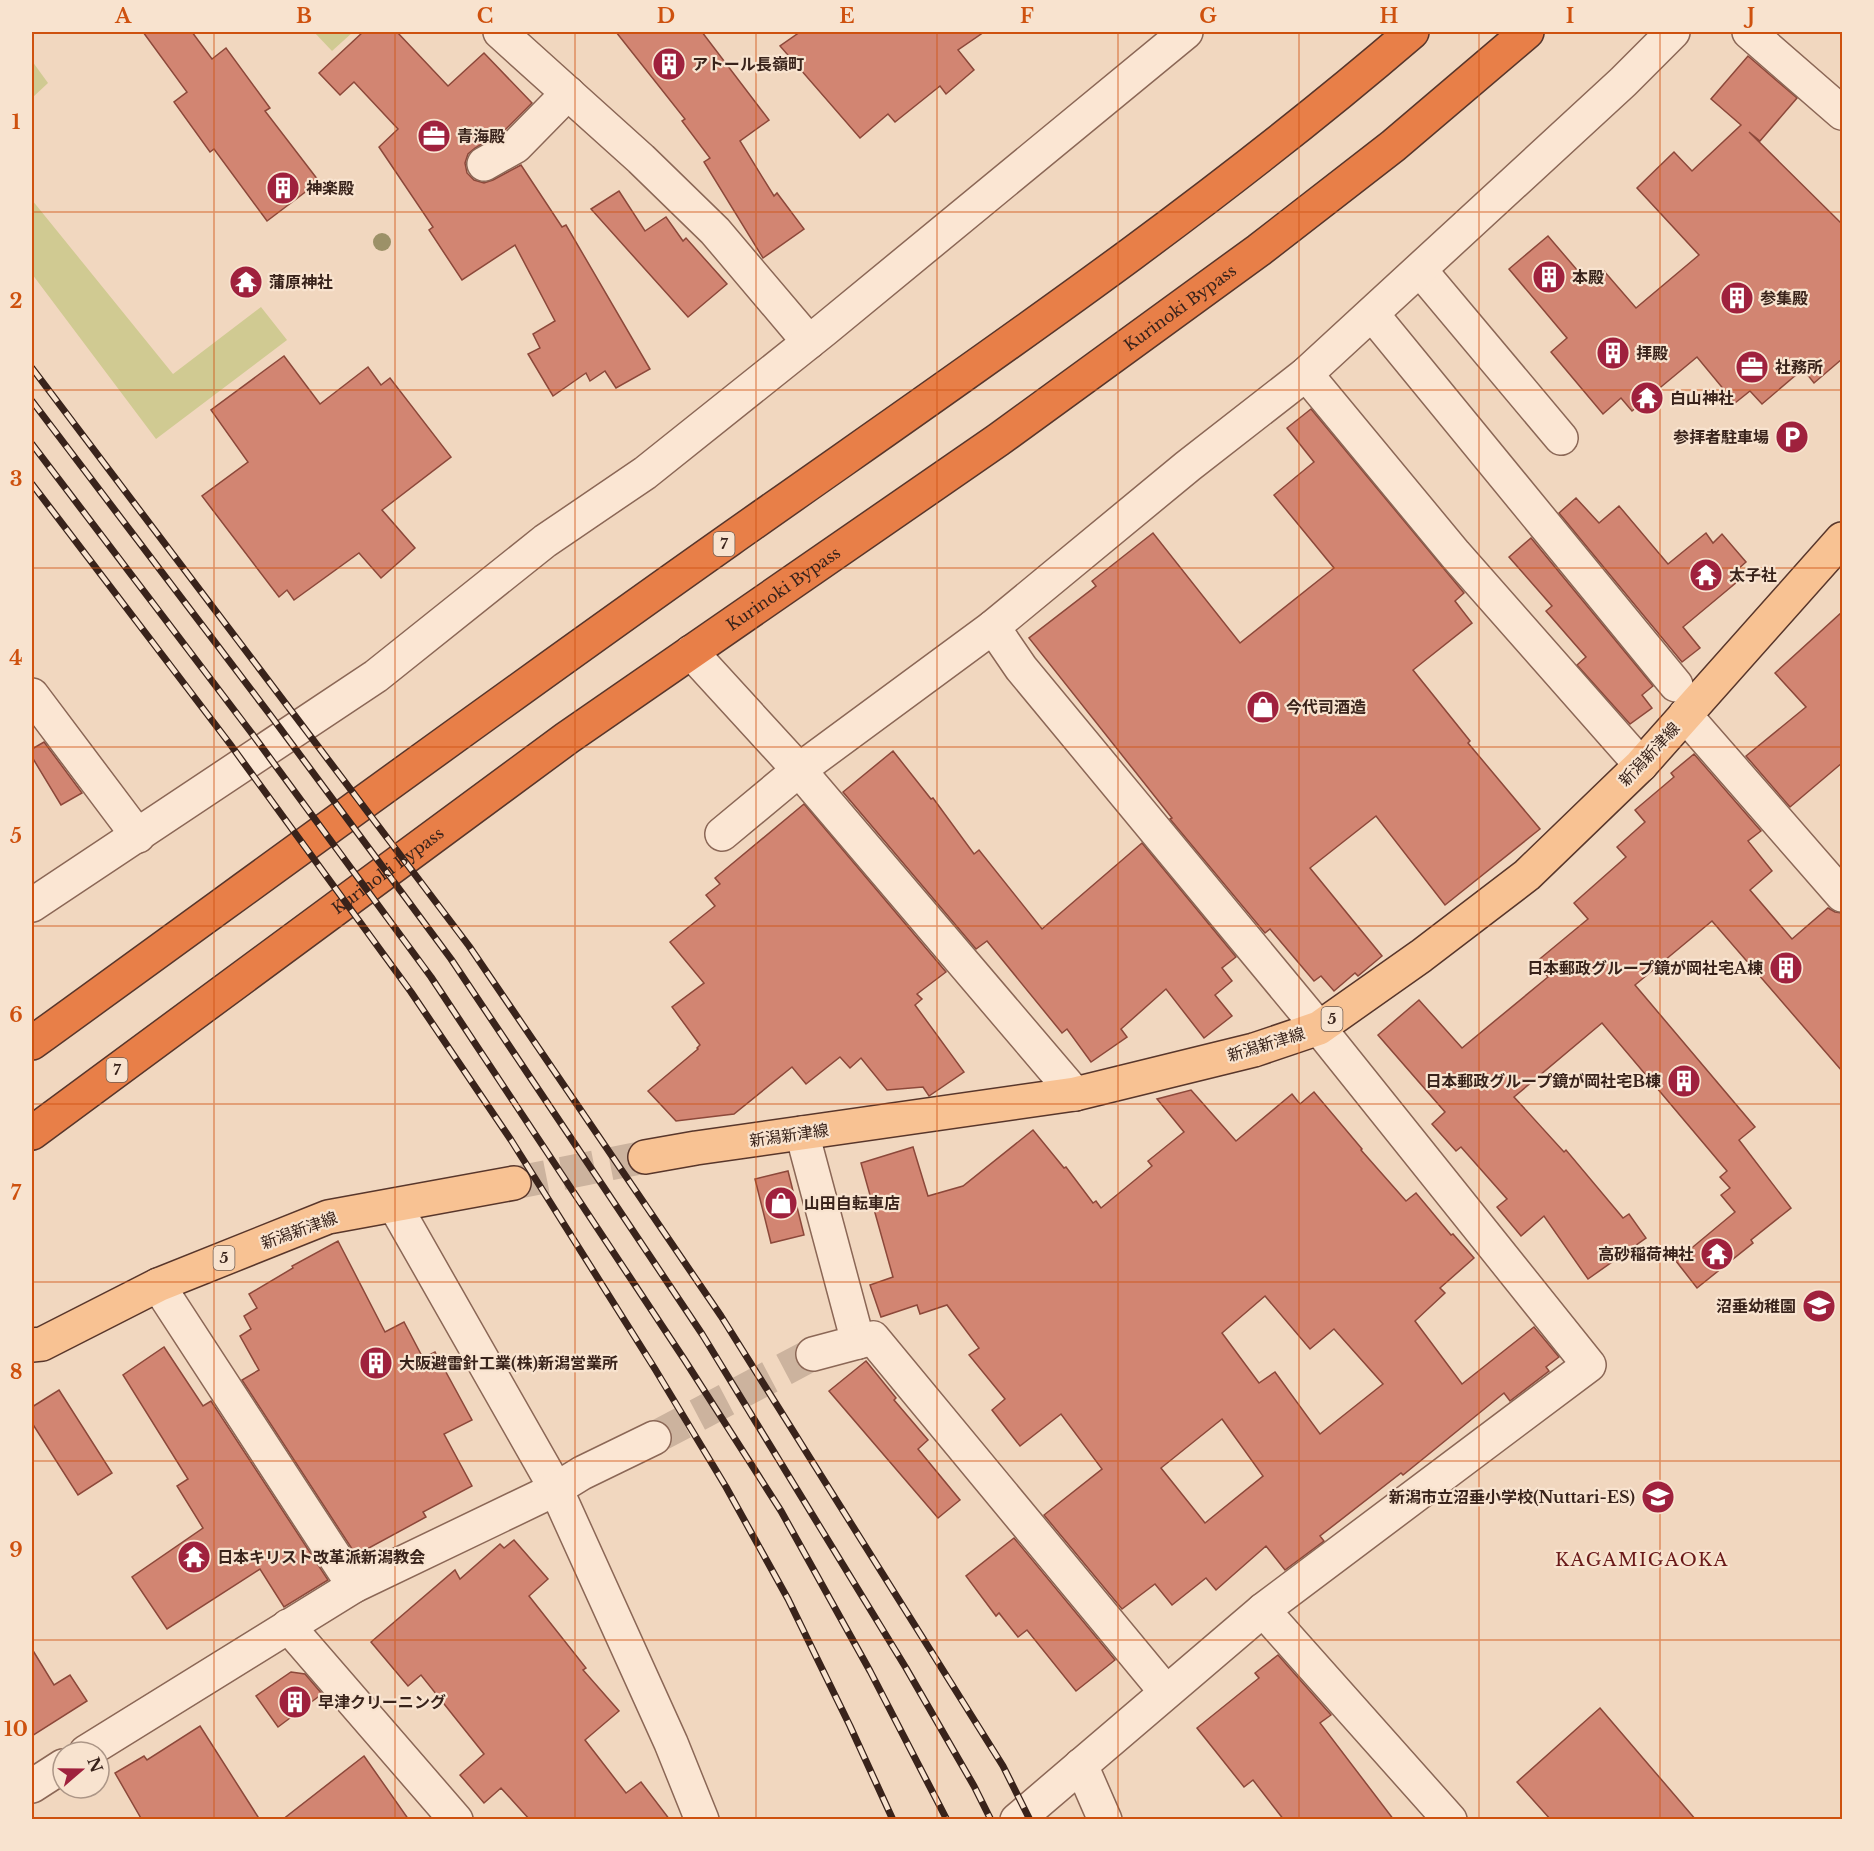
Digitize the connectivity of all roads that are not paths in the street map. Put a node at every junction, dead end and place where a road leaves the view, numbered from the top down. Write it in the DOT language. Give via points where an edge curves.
graph roads {
  1 [pos="500,32"];
  2 [pos="1186,32"];
  3 [pos="1412,32"];
  4 [pos="1527,32"];
  5 [pos="1673,32"];
  6 [pos="1749,32"];
  7 [pos="568,93"];
  8 [pos="1842,113"];
  9 [pos="484,164"];
  10 [pos="1420,270"];
  11 [pos="1372,314"];
  12 [pos="809,342"];
  13 [pos="1306,374"];
  14 [pos="1561,438"];
  15 [pos="1840,548"];
  16 [pos="993,627"];
  17 [pos="691,652"];
  18 [pos="32,694"];
  19 [pos="1681,700"];
  20 [pos="1641,765"];
  21 [pos="799,770"];
  22 [pos="722,834"];
  23 [pos="138,836"];
  24 [pos="37,890"];
  25 [pos="1842,895"];
  26 [pos="1319,1028"];
  27 [pos="32,1043"];
  28 [pos="1075,1095"];
  29 [pos="32,1133"];
  30 [pos="802,1133"];
  31 [pos="645,1157"];
  32 [pos="514,1183"];
  33 [pos="395,1206"];
  34 [pos="158,1285"];
  35 [pos="858,1342"];
  36 [pos="32,1345"];
  37 [pos="813,1354"];
  38 [pos="654,1438"];
  39 [pos="556,1490"];
  40 [pos="354,1586"];
  41 [pos="1263,1610"];
  42 [pos="288,1626"];
  43 [pos="1167,1692"];
  44 [pos="105,1740"];
  45 [pos="1081,1765"];
  46 [pos="51,1774"];
  47 [pos="32,1786"];
  48 [pos="456,1820"];
  49 [pos="702,1820"];
  50 [pos="1017,1820"];
  51 [pos="1105,1820"];
  52 [pos="1450,1820"];
  1 -- 7 [label="street"];
  2 -- 12 [label="street"];
  3 -- 27 [label="highway, 7" via="1205,200"];
  4 -- 17 [label="highway, Kurinoki Bypass / 7" via="1393,146 1260,250 998,440"];
  5 -- 10 [label="street"];
  6 -- 8 [label="street"];
  7 -- 9 [label="street" via="516,146"];
  7 -- 12 [label="street" via="715,231"];
  10 -- 11 [label="street"];
  10 -- 14 [label="street"];
  11 -- 13 [label="street"];
  11 -- 19 [label="street"];
  12 -- 23 [label="street" via="645,473 545,541 376,676"];
  13 -- 16 [label="street"];
  13 -- 20 [label="street" via="1455,554"];
  15 -- 19 [label="main road, 新潟新津線 / 5"];
  16 -- 21 [label="street"];
  16 -- 26 [label="street" via="1021,668"];
  17 -- 21 [label="street"];
  17 -- 29 [label="highway, Kurinoki Bypass / 7" via="567,738"];
  18 -- 23 [label="street"];
  19 -- 20 [label="main road, 新潟新津線 / 5"];
  19 -- 25 [label="street"];
  20 -- 26 [label="main road, 新潟新津線 / 5" via="1527,875 1422,956"];
  21 -- 22 [label="street"];
  21 -- 28 [label="street"];
  23 -- 24 [label="street"];
  26 -- 28 [label="main road, 新潟新津線 / 5" via="1254,1050"];
  26 -- 41 [label="street" via="1589,1365"];
  28 -- 30 [label="main road, 新潟新津線 / 5"];
  30 -- 31 [label="main road, 新潟新津線 / 5"];
  30 -- 35 [label="street"];
  32 -- 33 [label="main road, 新潟新津線 / 5"];
  33 -- 34 [label="main road, 新潟新津線 / 5" via="328,1216"];
  33 -- 39 [label="street"];
  34 -- 36 [label="main road, 新潟新津線 / 5" via="42,1344"];
  34 -- 40 [label="street"];
  35 -- 37 [label="street"];
  35 -- 43 [label="street" via="873,1338"];
  38 -- 39 [label="street"];
  39 -- 40 [label="street"];
  39 -- 49 [label="street"];
  40 -- 42 [label="street"];
  41 -- 43 [label="street"];
  41 -- 52 [label="street"];
  42 -- 44 [label="street"];
  42 -- 48 [label="street"];
  43 -- 45 [label="street"];
  45 -- 50 [label="street"];
  45 -- 51 [label="street"];
  46 -- 47 [label="street"];
}
